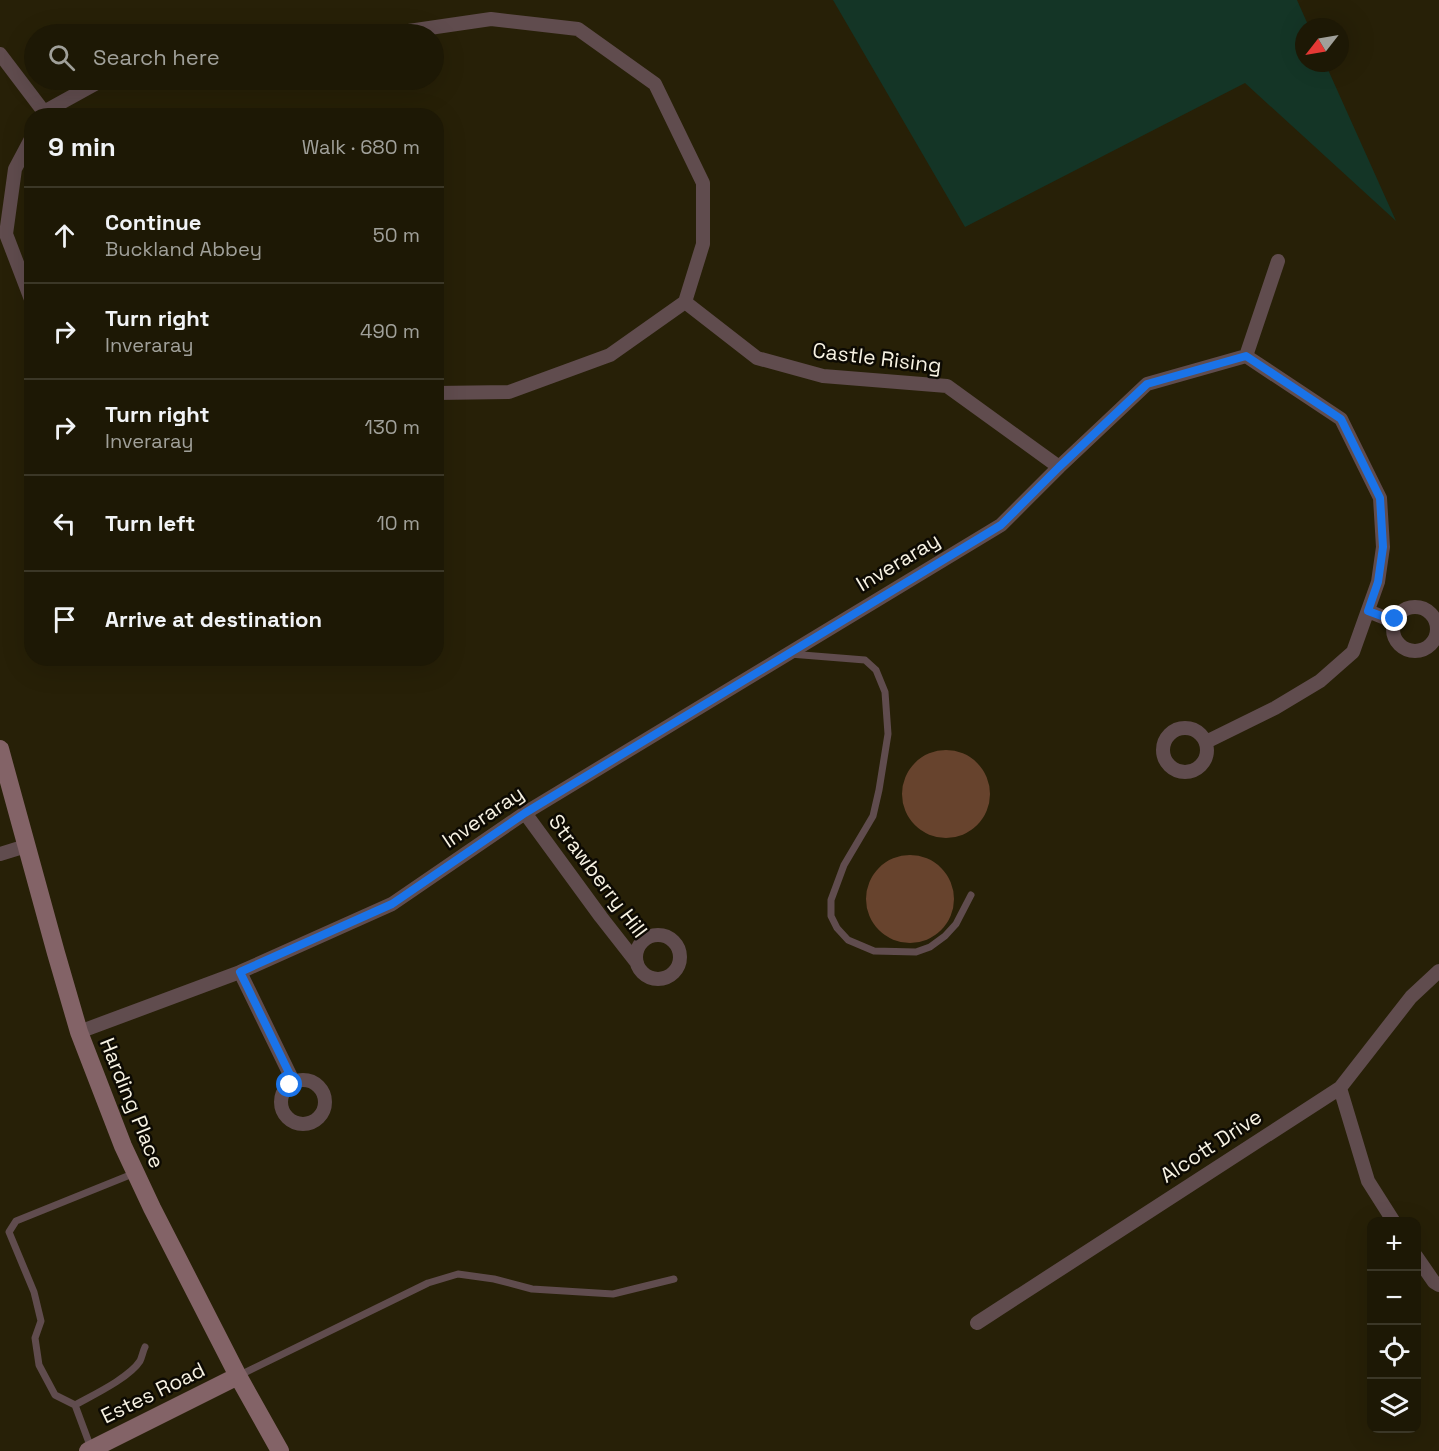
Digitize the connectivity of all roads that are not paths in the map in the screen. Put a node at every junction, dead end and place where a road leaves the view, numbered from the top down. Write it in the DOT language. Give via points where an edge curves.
graph roads {
  1 [pos="444,26"];
  2 [pos="0,54"];
  3 [pos="24,87"];
  4 [pos="26,90"];
  5 [pos="85,90"];
  6 [pos="39,108"];
  7 [pos="53,108"];
  8 [pos="24,152"];
  9 [pos="3,235"];
  10 [pos="1278,261"];
  11 [pos="24,284"];
  12 [pos="684,302"];
  13 [pos="1246,356"];
  14 [pos="444,393"];
  15 [pos="1059,467"];
  16 [pos="1368,611"];
  17 [pos="1395,621"];
  18 [pos="788,654"];
  19 [pos="1206,742"];
  20 [pos="0,750"];
  21 [pos="525,813"];
  22 [pos="26,846"];
  23 [pos="0,854"];
  24 [pos="971,895"];
  25 [pos="637,963"];
  26 [pos="1439,971"];
  27 [pos="240,972"];
  28 [pos="79,1032"];
  29 [pos="294,1083"];
  30 [pos="1340,1088"];
  31 [pos="135,1173"];
  32 [pos="1391,1217"];
  33 [pos="1421,1263"];
  34 [pos="675,1280"];
  35 [pos="1439,1285"];
  36 [pos="977,1323"];
  37 [pos="145,1347"];
  38 [pos="238,1376"];
  39 [pos="75,1405"];
  40 [pos="90,1450"];
  41 [pos="280,1451"];
  1 -- 12 [label="street" via="491,19 578,29 655,84 703,183 703,244"];
  2 -- 3 [label="street"];
  4 -- 6 [label="street"];
  5 -- 7 [label="street"];
  8 -- 9 [label="street" via="15,170"];
  9 -- 11 [label="street"];
  10 -- 13 [label="street"];
  12 -- 14 [label="street" via="610,355 509,393"];
  12 -- 15 [label="street, Castle Rising" via="757,358 822,375 946,386"];
  13 -- 15 [label="street, Inveraray" via="1147,384"];
  13 -- 16 [label="street" via="1341,419 1380,498 1383,547 1378,582"];
  15 -- 18 [label="street, Inveraray" via="1001,525"];
  16 -- 17 [label="street"];
  16 -- 19 [label="street" via="1353,652 1320,681"];
  18 -- 21 [label="street, Inveraray"];
  18 -- 24 [label="lane" via="865,660 876,670 885,692 888,734 879,790 873,816 844,865 831,900 831,916 837,928 848,940 874,951 916,952 945,936"];
  20 -- 22 [label="main road, Harding Place"];
  21 -- 25 [label="street, Strawberry Hill"];
  21 -- 27 [label="street, Inveraray" via="392,904"];
  22 -- 23 [label="street"];
  22 -- 28 [label="main road, Harding Place"];
  26 -- 30 [label="street, Alcott Drive" via="1411,997"];
  27 -- 28 [label="street, Inveraray"];
  27 -- 29 [label="street"];
  28 -- 31 [label="main road, Harding Place"];
  30 -- 32 [label="street" via="1368,1181"];
  30 -- 36 [label="street, Alcott Drive"];
  31 -- 38 [label="main road, Harding Place"];
  31 -- 39 [label="lane" via="16,1221 9,1232 34,1292 41,1321 35,1338 39,1365 55,1395"];
  33 -- 35 [label="street"];
  34 -- 38 [label="lane" via="613,1294 532,1289 458,1274 428,1283"];
  37 -- 39 [label="lane" via="128,1373"];
  38 -- 40 [label="main road, Estes Road"];
  38 -- 41 [label="main road, Harding Place"];
  39 -- 40 [label="lane"];
}
